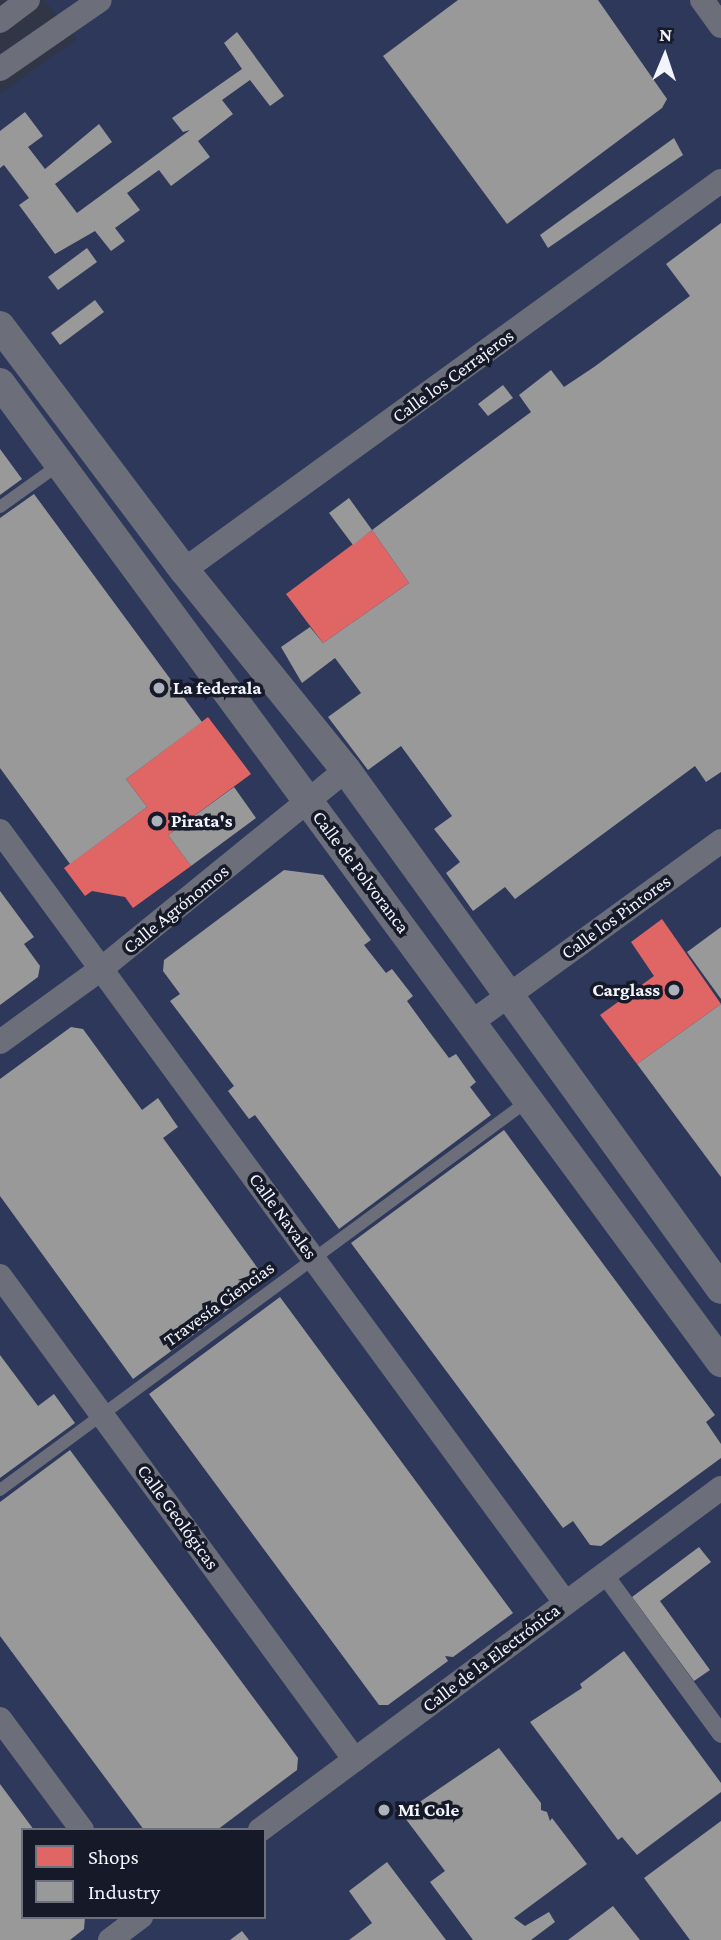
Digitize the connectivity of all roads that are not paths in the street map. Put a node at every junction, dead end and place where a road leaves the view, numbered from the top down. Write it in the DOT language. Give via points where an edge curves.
graph roads {
  1 [pos="28,0"];
  2 [pos="100,0"];
  3 [pos="702,0"];
  4 [pos="0,21"];
  5 [pos="721,26"];
  6 [pos="0,69"];
  7 [pos="721,181"];
  8 [pos="0,326"];
  9 [pos="0,383"];
  10 [pos="60,463"];
  11 [pos="0,507"];
  12 [pos="184,570"];
  13 [pos="346,770"];
  14 [pos="310,803"];
  15 [pos="0,831"];
  16 [pos="721,841"];
  17 [pos="101,969"];
  18 [pos="511,994"];
  19 [pos="472,1022"];
  20 [pos="0,1042"];
  21 [pos="530,1100"];
  22 [pos="314,1258"];
  23 [pos="0,1276"];
  24 [pos="721,1289"];
  25 [pos="721,1362"];
  26 [pos="103,1413"];
  27 [pos="721,1488"];
  28 [pos="0,1490"];
  29 [pos="604,1574"];
  30 [pos="565,1602"];
  31 [pos="0,1719"];
  32 [pos="721,1734"];
  33 [pos="355,1760"];
  34 [pos="81,1828"];
  35 [pos="263,1828"];
  36 [pos="138,1919"];
  37 [pos="110,1940"];
  1 -- 4 [label="street"];
  2 -- 6 [label="street"];
  3 -- 5 [label="street"];
  7 -- 12 [label="street, Calle los Cerrajeros"];
  8 -- 12 [label="street"];
  9 -- 10 [label="street, Calle de Polvoranca"];
  10 -- 11 [label="lane"];
  10 -- 14 [label="street, Calle de Polvoranca"];
  12 -- 13 [label="street"];
  13 -- 14 [label="street, Calle Agrónomos"];
  13 -- 18 [label="street"];
  14 -- 17 [label="street, Calle Agrónomos"];
  14 -- 19 [label="street, Calle de Polvoranca"];
  15 -- 17 [label="street, Calle Navales"];
  16 -- 18 [label="street, Calle los Pintores"];
  17 -- 20 [label="street, Calle Agrónomos"];
  17 -- 22 [label="street, Calle Navales"];
  18 -- 19 [label="street, Calle los Pintores"];
  18 -- 24 [label="street"];
  19 -- 21 [label="street, Calle de Polvoranca"];
  21 -- 22 [label="lane, Travesía Ciencias"];
  21 -- 25 [label="street, Calle de Polvoranca"];
  22 -- 26 [label="lane, Travesía Ciencias"];
  22 -- 30 [label="street, Calle Navales"];
  23 -- 26 [label="street, Calle Geológicas"];
  26 -- 28 [label="lane, Travesía Ciencias"];
  26 -- 33 [label="street, Calle Geológicas"];
  27 -- 29 [label="street, Calle de la Electrónica"];
  29 -- 30 [label="street, Calle de la Electrónica"];
  29 -- 32 [label="street"];
  30 -- 33 [label="street, Calle de la Electrónica"];
  31 -- 34 [label="street"];
  33 -- 35 [label="street, Calle de la Electrónica"];
  36 -- 37 [label="street"];
}
